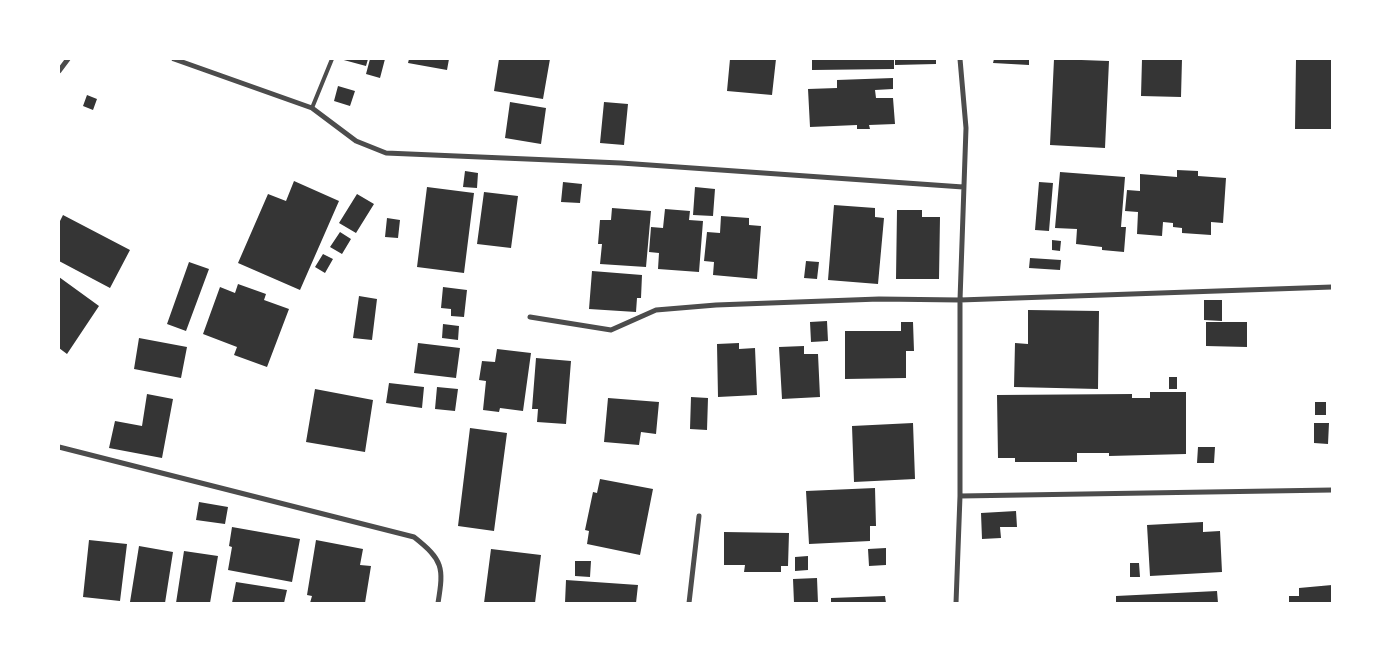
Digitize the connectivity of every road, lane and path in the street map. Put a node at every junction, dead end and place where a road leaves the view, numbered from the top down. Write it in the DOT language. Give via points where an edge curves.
graph roads {
  1 [pos="68,59"];
  2 [pos="174,59"];
  3 [pos="332,59"];
  4 [pos="960,59"];
  5 [pos="59,71"];
  6 [pos="312,108"];
  7 [pos="964,187"];
  8 [pos="1332,287"];
  9 [pos="960,300"];
  10 [pos="530,317"];
  11 [pos="59,447"];
  12 [pos="1332,490"];
  13 [pos="960,496"];
  14 [pos="699,516"];
  15 [pos="438,603"];
  16 [pos="689,603"];
  17 [pos="956,603"];
  1 -- 5 [label="street"];
  2 -- 6 [label="street"];
  3 -- 6 [label="lane"];
  4 -- 7 [label="street" via="966,128"];
  6 -- 7 [label="street" via="356,141 386,153 621,163"];
  7 -- 9 [label="street"];
  8 -- 9 [label="street"];
  9 -- 10 [label="street" via="879,299 656,310 611,330"];
  9 -- 13 [label="street"];
  11 -- 15 [label="street" via="414,537 440,563 442,582"];
  12 -- 13 [label="street"];
  13 -- 17 [label="street"];
  14 -- 16 [label="street"];
}
